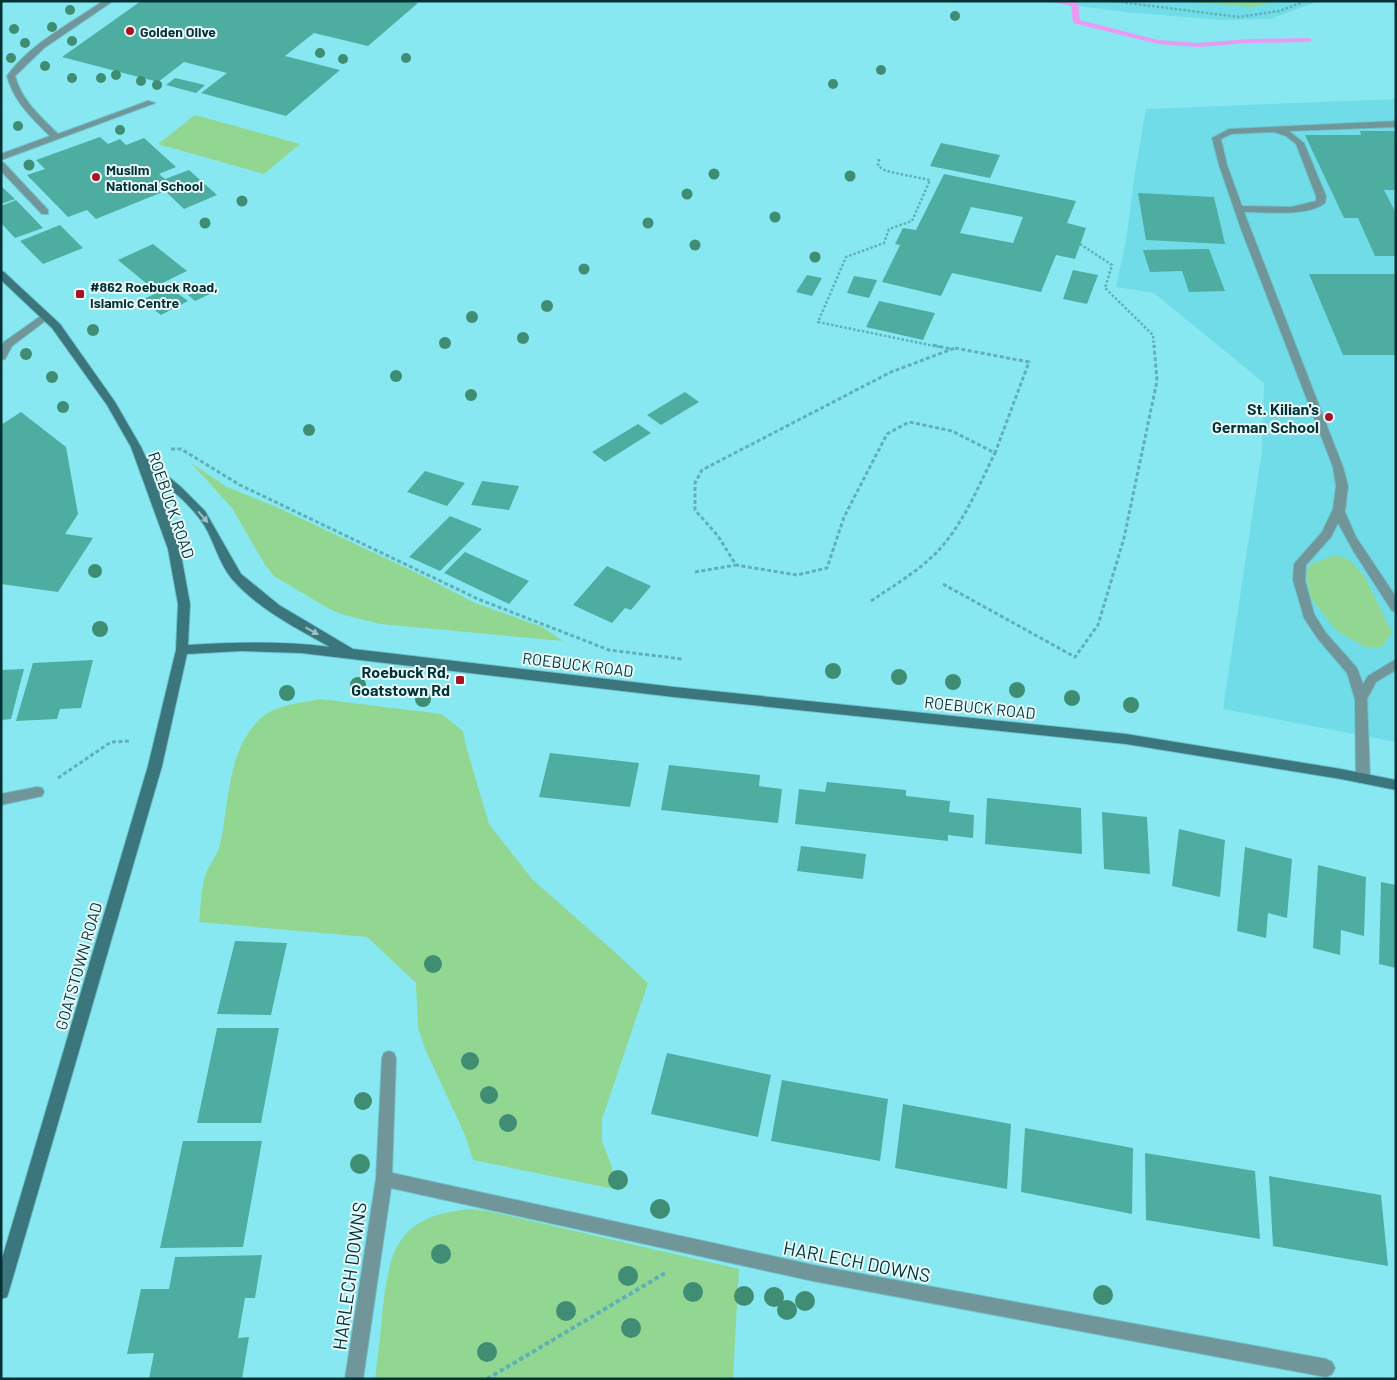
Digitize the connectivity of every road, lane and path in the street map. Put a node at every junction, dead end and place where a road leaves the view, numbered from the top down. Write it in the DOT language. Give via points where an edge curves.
graph roads {
  1 [pos="109,1"];
  2 [pos="1112,1"];
  3 [pos="1306,1"];
  4 [pos="151,104"];
  5 [pos="1396,124"];
  6 [pos="1274,129"];
  7 [pos="56,137"];
  8 [pos="1,157"];
  9 [pos="879,159"];
  10 [pos="1,165"];
  11 [pos="1238,209"];
  12 [pos="45,212"];
  13 [pos="1080,244"];
  14 [pos="1,274"];
  15 [pos="45,316"];
  16 [pos="951,349"];
  17 [pos="1,357"];
  18 [pos="136,447"];
  19 [pos="995,453"];
  20 [pos="141,460"];
  21 [pos="1338,510"];
  22 [pos="736,564"];
  23 [pos="696,572"];
  24 [pos="943,584"];
  25 [pos="871,601"];
  26 [pos="1396,608"];
  27 [pos="182,650"];
  28 [pos="353,654"];
  29 [pos="682,659"];
  30 [pos="1396,664"];
  31 [pos="1361,699"];
  32 [pos="111,742"];
  33 [pos="1363,778"];
  34 [pos="1396,785"];
  35 [pos="37,792"];
  36 [pos="1,800"];
  37 [pos="389,1058"];
  38 [pos="384,1179"];
  39 [pos="705,1250"];
  40 [pos="1,1291"];
  41 [pos="1326,1368"];
  42 [pos="354,1379"];
  43 [pos="487,1379"];
  1 -- 7 [label="street" via="31,55 11,76 13,87 24,104"];
  2 -- 3 [label="path" via="1239,17 1279,11"];
  4 -- 7 [label="street"];
  5 -- 6 [label="street"];
  6 -- 11 [label="street" via="1229,132 1216,138"];
  6 -- 11 [label="street" via="1289,134 1300,143 1321,196 1320,203 1293,209"];
  7 -- 8 [label="street"];
  9 -- 16 [label="path" via="878,166 886,170 930,180 912,221 889,229 884,243 846,257 818,322"];
  10 -- 12 [label="street"];
  11 -- 21 [label="street" via="1338,467 1342,487"];
  13 -- 24 [label="path" via="1112,265 1105,288 1153,335 1156,382 1124,538 1098,625 1075,657"];
  14 -- 15 [label="main road, ROEBUCK ROAD"];
  15 -- 17 [label="street" via="8,344"];
  15 -- 18 [label="main road, ROEBUCK ROAD" via="56,326 111,404"];
  16 -- 19 [label="path" via="1029,362"];
  16 -- 22 [label="path" via="892,372 702,470 695,483 695,510 718,536"];
  18 -- 20 [label="main road, ROEBUCK ROAD"];
  18 -- 29 [label="path" via="181,449 240,485 478,600 609,650"];
  19 -- 22 [label="path" via="952,431 909,422 887,434 844,517 827,568 798,575"];
  19 -- 25 [label="path" via="953,532 937,553"];
  20 -- 27 [label="main road, ROEBUCK ROAD" via="174,549 184,604"];
  20 -- 28 [label="main road, one-way" via="183,494 207,522 236,576 299,623"];
  21 -- 26 [label="street" via="1351,538"];
  21 -- 31 [label="street" via="1327,534 1300,564 1299,580 1308,616 1353,671"];
  22 -- 23 [label="path"];
  27 -- 28 [label="main road, ROEBUCK ROAD" via="241,646"];
  27 -- 40 [label="main road, GOATSTOWN ROAD" via="154,766"];
  28 -- 33 [label="main road, ROEBUCK ROAD" via="674,692 1126,739"];
  30 -- 31 [label="street" via="1372,679"];
  31 -- 33 [label="street"];
  32 -- 35 [label="path"];
  33 -- 34 [label="main road, ROEBUCK ROAD"];
  35 -- 36 [label="street"];
  37 -- 38 [label="street, HARLECH DOWNS"];
  38 -- 39 [label="street, HARLECH DOWNS"];
  38 -- 42 [label="street, HARLECH DOWNS"];
  39 -- 41 [label="street, HARLECH DOWNS" via="822,1275"];
  39 -- 43 [label="path"];
}
